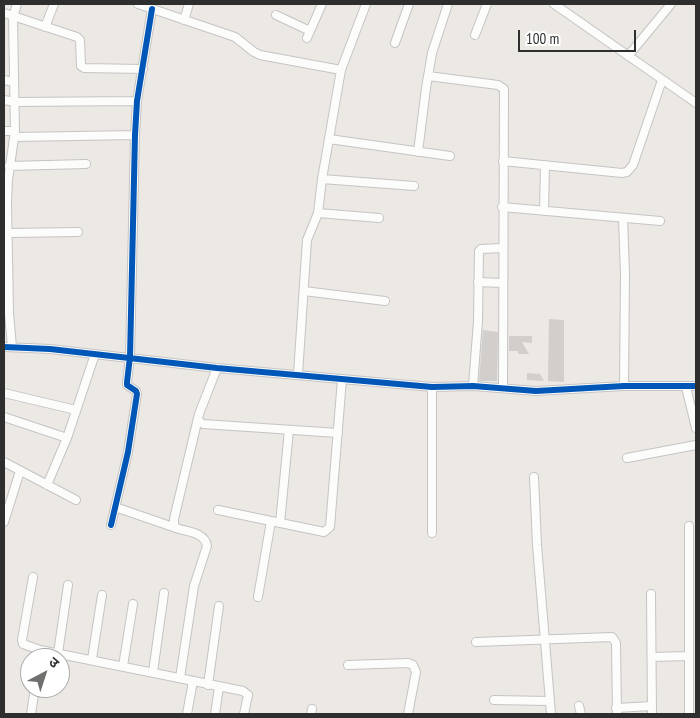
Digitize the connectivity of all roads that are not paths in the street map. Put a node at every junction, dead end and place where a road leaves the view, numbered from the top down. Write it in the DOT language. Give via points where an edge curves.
graph roads {
  1 [pos="17,4"];
  2 [pos="54,4"];
  3 [pos="138,4"];
  4 [pos="189,4"];
  5 [pos="322,4"];
  6 [pos="366,4"];
  7 [pos="409,4"];
  8 [pos="448,4"];
  9 [pos="487,4"];
  10 [pos="554,4"];
  11 [pos="671,4"];
  12 [pos="152,9"];
  13 [pos="4,13"];
  14 [pos="276,15"];
  15 [pos="13,16"];
  16 [pos="184,20"];
  17 [pos="45,27"];
  18 [pos="475,35"];
  19 [pos="395,43"];
  20 [pos="628,56"];
  21 [pos="4,64"];
  22 [pos="14,64"];
  23 [pos="143,69"];
  24 [pos="341,70"];
  25 [pos="428,76"];
  26 [pos="4,80"];
  27 [pos="662,80"];
  28 [pos="14,82"];
  29 [pos="4,100"];
  30 [pos="137,101"];
  31 [pos="15,102"];
  32 [pos="696,103"];
  33 [pos="4,131"];
  34 [pos="15,134"];
  35 [pos="135,135"];
  36 [pos="329,138"];
  37 [pos="418,152"];
  38 [pos="450,156"];
  39 [pos="503,161"];
  40 [pos="86,164"];
  41 [pos="544,165"];
  42 [pos="9,166"];
  43 [pos="322,179"];
  44 [pos="6,180"];
  45 [pos="414,186"];
  46 [pos="502,207"];
  47 [pos="544,211"];
  48 [pos="318,213"];
  49 [pos="379,218"];
  50 [pos="623,218"];
  51 [pos="660,221"];
  52 [pos="78,232"];
  53 [pos="8,233"];
  54 [pos="502,248"];
  55 [pos="6,252"];
  56 [pos="478,282"];
  57 [pos="502,283"];
  58 [pos="6,288"];
  59 [pos="304,291"];
  60 [pos="385,300"];
  61 [pos="8,347"];
  62 [pos="95,354"];
  63 [pos="130,357"];
  64 [pos="217,368"];
  65 [pos="298,374"];
  66 [pos="342,379"];
  67 [pos="473,386"];
  68 [pos="624,386"];
  69 [pos="696,386"];
  70 [pos="432,387"];
  71 [pos="686,387"];
  72 [pos="503,388"];
  73 [pos="4,393"];
  74 [pos="76,410"];
  75 [pos="4,417"];
  76 [pos="198,420"];
  77 [pos="696,428"];
  78 [pos="288,430"];
  79 [pos="338,433"];
  80 [pos="67,438"];
  81 [pos="696,445"];
  82 [pos="627,458"];
  83 [pos="4,462"];
  84 [pos="20,471"];
  85 [pos="534,477"];
  86 [pos="47,485"];
  87 [pos="76,500"];
  88 [pos="115,507"];
  89 [pos="218,510"];
  90 [pos="271,520"];
  91 [pos="4,522"];
  92 [pos="280,522"];
  93 [pos="111,525"];
  94 [pos="689,526"];
  95 [pos="176,528"];
  96 [pos="432,533"];
  97 [pos="34,577"];
  98 [pos="68,585"];
  99 [pos="164,593"];
  100 [pos="651,594"];
  101 [pos="102,595"];
  102 [pos="258,597"];
  103 [pos="133,604"];
  104 [pos="219,606"];
  105 [pos="693,627"];
  106 [pos="544,638"];
  107 [pos="476,642"];
  108 [pos="30,648"];
  109 [pos="59,648"];
  110 [pos="70,655"];
  111 [pos="689,656"];
  112 [pos="652,657"];
  113 [pos="92,659"];
  114 [pos="348,665"];
  115 [pos="123,666"];
  116 [pos="153,672"];
  117 [pos="180,678"];
  118 [pos="192,681"];
  119 [pos="208,684"];
  120 [pos="220,687"];
  121 [pos="33,698"];
  122 [pos="494,700"];
  123 [pos="549,700"];
  124 [pos="579,706"];
  125 [pos="652,710"];
  126 [pos="617,711"];
  127 [pos="30,714"];
  128 [pos="187,714"];
  129 [pos="215,714"];
  130 [pos="244,714"];
  131 [pos="408,714"];
  132 [pos="551,714"];
  133 [pos="581,714"];
  134 [pos="689,714"];
  1 -- 15 [label="street"];
  2 -- 17 [label="street"];
  3 -- 12 [label="street"];
  4 -- 16 [label="street"];
  5 -- 14 [label="street" via="309,35"];
  6 -- 24 [label="street"];
  7 -- 19 [label="street"];
  8 -- 25 [label="street"];
  9 -- 18 [label="street"];
  10 -- 20 [label="street"];
  11 -- 20 [label="street"];
  12 -- 16 [label="street"];
  12 -- 23 [label="street"];
  13 -- 15 [label="street"];
  15 -- 17 [label="street"];
  15 -- 22 [label="street"];
  16 -- 24 [label="street" via="236,37 260,55"];
  17 -- 23 [label="street" via="80,40 81,66 84,68"];
  20 -- 27 [label="street"];
  21 -- 22 [label="street"];
  22 -- 28 [label="street"];
  23 -- 30 [label="street"];
  24 -- 36 [label="street"];
  25 -- 37 [label="street"];
  25 -- 39 [label="street" via="501,86 505,94"];
  26 -- 28 [label="street"];
  27 -- 32 [label="street"];
  27 -- 41 [label="street" via="633,165 627,172"];
  28 -- 31 [label="street"];
  29 -- 31 [label="street"];
  30 -- 31 [label="street"];
  30 -- 35 [label="street"];
  31 -- 34 [label="street"];
  33 -- 34 [label="street"];
  34 -- 35 [label="street"];
  34 -- 42 [label="street"];
  35 -- 63 [label="street"];
  36 -- 37 [label="street"];
  36 -- 43 [label="street"];
  37 -- 38 [label="street"];
  39 -- 41 [label="street"];
  39 -- 46 [label="street"];
  40 -- 42 [label="street"];
  41 -- 47 [label="street"];
  42 -- 44 [label="street"];
  43 -- 45 [label="street"];
  43 -- 48 [label="street"];
  44 -- 53 [label="street"];
  46 -- 47 [label="street"];
  46 -- 54 [label="street"];
  47 -- 50 [label="street"];
  48 -- 49 [label="street"];
  48 -- 59 [label="street" via="307,240"];
  50 -- 51 [label="street"];
  50 -- 68 [label="street"];
  52 -- 53 [label="street"];
  53 -- 55 [label="street"];
  54 -- 56 [label="street" via="479,250"];
  54 -- 57 [label="street"];
  55 -- 58 [label="street"];
  56 -- 57 [label="street"];
  56 -- 67 [label="street"];
  57 -- 72 [label="street"];
  58 -- 61 [label="street"];
  59 -- 60 [label="street"];
  59 -- 65 [label="street"];
  61 -- 62 [label="street"];
  62 -- 63 [label="street"];
  62 -- 74 [label="street"];
  63 -- 64 [label="street"];
  63 -- 88 [label="street" via="127,384 136,394 128,452"];
  64 -- 65 [label="street"];
  64 -- 76 [label="street"];
  65 -- 66 [label="street"];
  66 -- 70 [label="street"];
  66 -- 79 [label="street"];
  67 -- 70 [label="street"];
  67 -- 72 [label="street"];
  68 -- 71 [label="street"];
  68 -- 72 [label="street" via="536,391"];
  69 -- 71 [label="street"];
  70 -- 96 [label="street"];
  71 -- 77 [label="street"];
  73 -- 74 [label="street"];
  74 -- 80 [label="street"];
  75 -- 80 [label="street"];
  76 -- 78 [label="street" via="203,424"];
  76 -- 95 [label="street" via="174,519"];
  78 -- 79 [label="street"];
  78 -- 92 [label="street"];
  79 -- 92 [label="street" via="330,527 324,532"];
  80 -- 86 [label="street"];
  81 -- 82 [label="street"];
  83 -- 84 [label="street"];
  84 -- 86 [label="street"];
  84 -- 91 [label="street"];
  85 -- 106 [label="street"];
  86 -- 87 [label="street"];
  88 -- 93 [label="street"];
  88 -- 95 [label="street"];
  89 -- 90 [label="street"];
  90 -- 92 [label="street"];
  90 -- 102 [label="street"];
  94 -- 105 [label="street"];
  95 -- 117 [label="street" via="203,536 206,540 194,586"];
  97 -- 108 [label="street" via="22,640"];
  98 -- 109 [label="street"];
  99 -- 116 [label="street"];
  100 -- 112 [label="street"];
  101 -- 113 [label="street"];
  103 -- 115 [label="street"];
  104 -- 119 [label="street"];
  105 -- 111 [label="street"];
  106 -- 107 [label="street"];
  106 -- 123 [label="street"];
  106 -- 126 [label="street" via="612,637 615,640"];
  110 -- 113 [label="street"];
  111 -- 112 [label="street"];
  111 -- 134 [label="street"];
  112 -- 125 [label="street"];
  113 -- 115 [label="street"];
  114 -- 131 [label="street" via="413,665 416,672"];
  115 -- 116 [label="street"];
  116 -- 117 [label="street"];
  117 -- 118 [label="street"];
  118 -- 119 [label="street"];
  118 -- 128 [label="street"];
  119 -- 120 [label="street"];
  120 -- 129 [label="street"];
  120 -- 130 [label="street" via="247,693"];
  121 -- 127 [label="street"];
  122 -- 123 [label="street"];
  123 -- 132 [label="street"];
  124 -- 133 [label="street"];
  125 -- 126 [label="street"];
}
